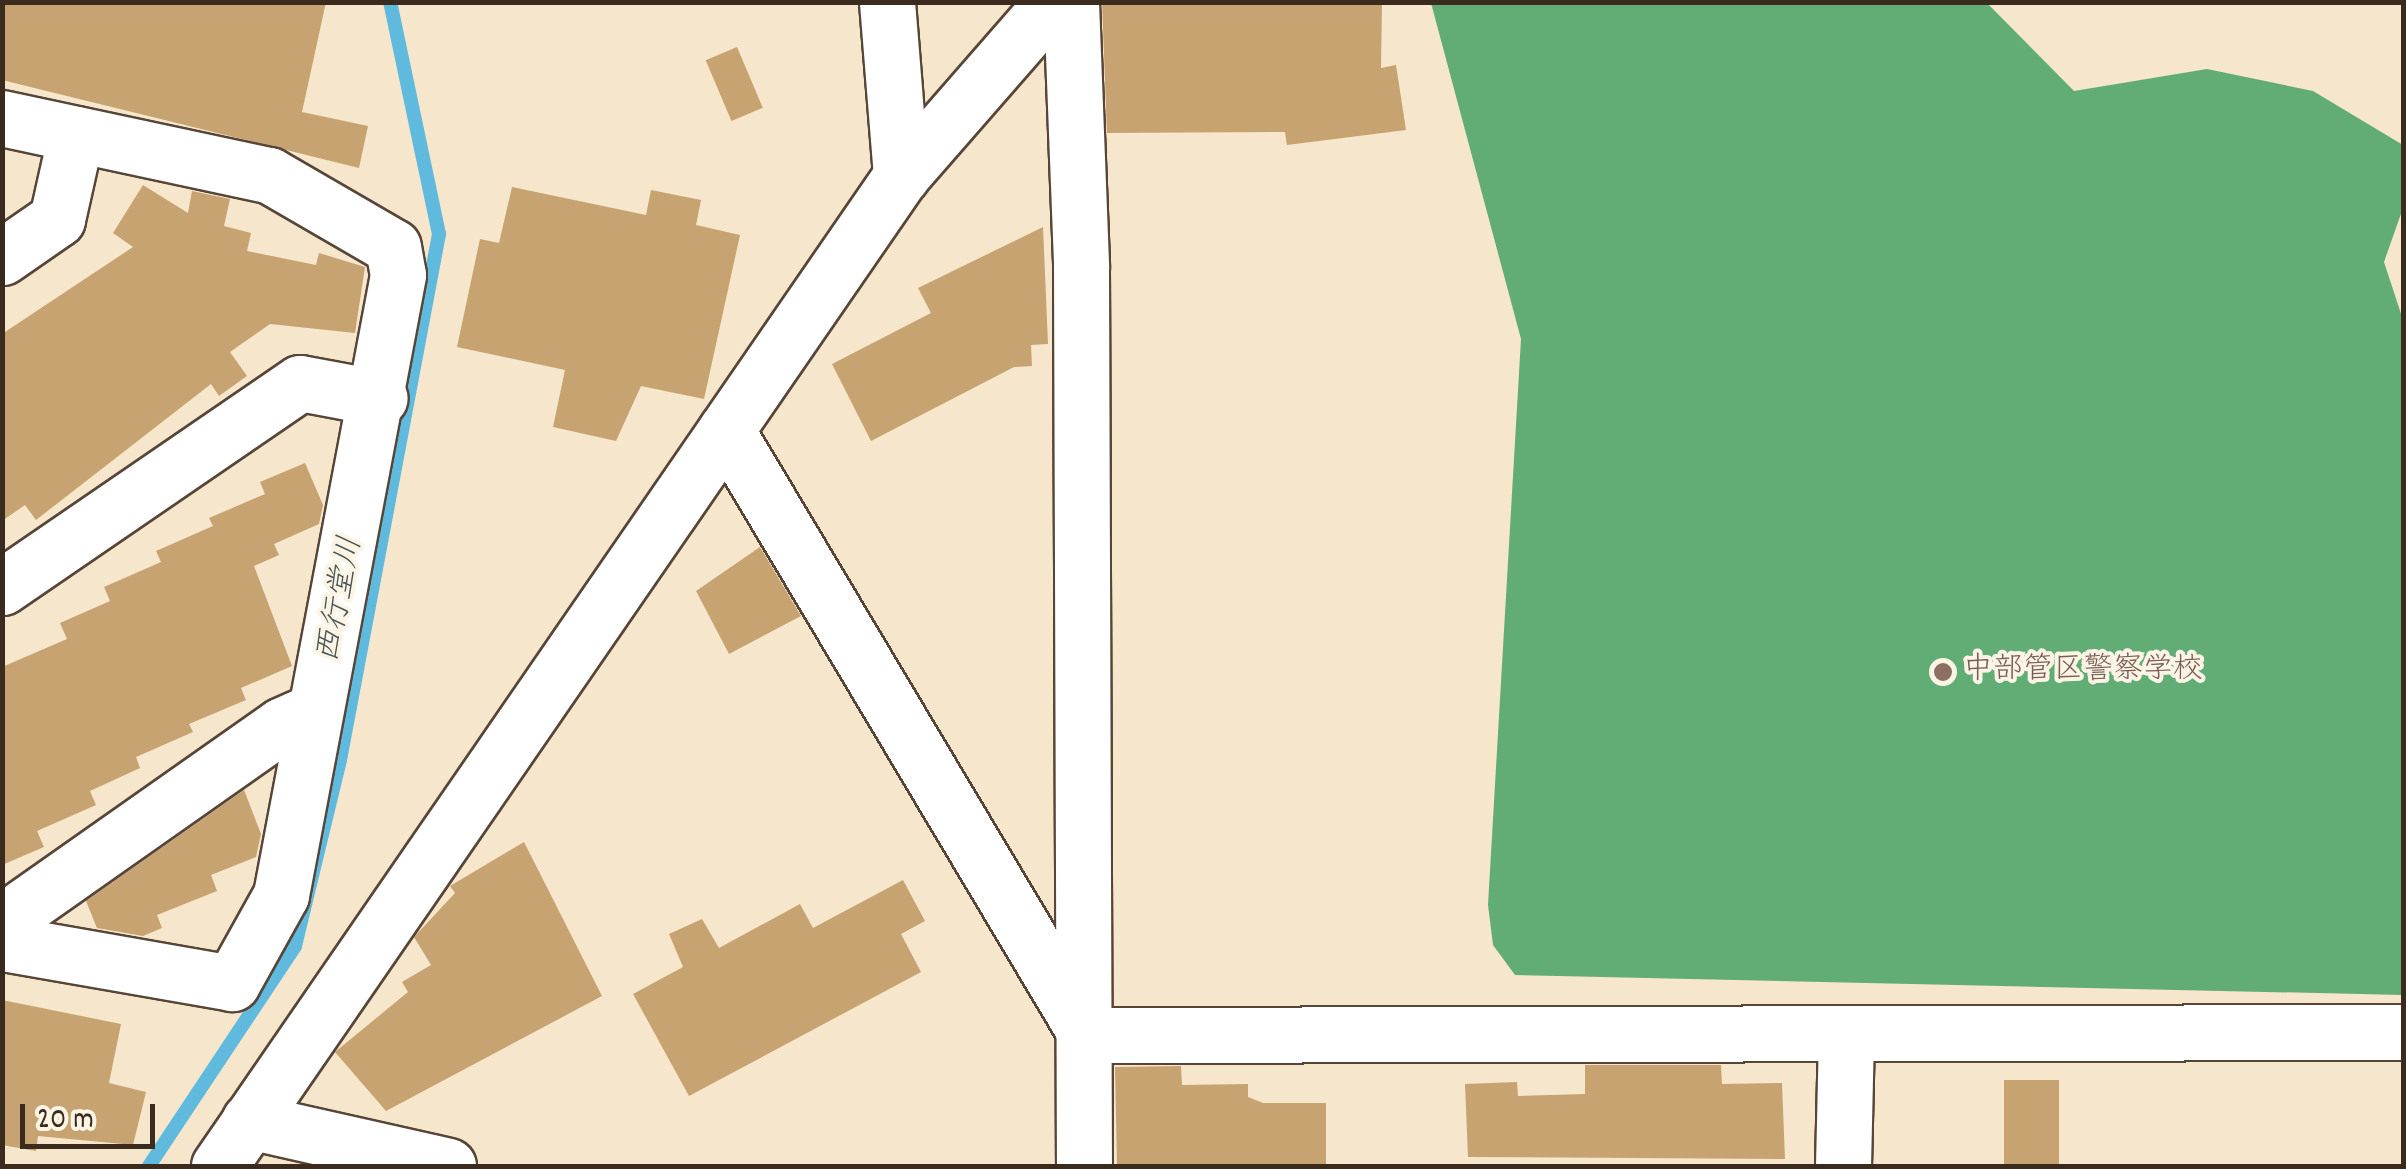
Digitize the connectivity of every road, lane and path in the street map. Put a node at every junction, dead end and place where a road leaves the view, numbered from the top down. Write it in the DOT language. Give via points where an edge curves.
graph roads {
  1 [pos="887,2"];
  2 [pos="1052,2"];
  3 [pos="1071,2"];
  4 [pos="2,118"];
  5 [pos="76,134"];
  6 [pos="902,176"];
  7 [pos="2,257"];
  8 [pos="380,398"];
  9 [pos="726,430"];
  10 [pos="2,588"];
  11 [pos="314,712"];
  12 [pos="2,922"];
  13 [pos="2,943"];
  14 [pos="2404,1032"];
  15 [pos="1846,1034"];
  16 [pos="1087,1035"];
  17 [pos="249,1120"];
  18 [pos="219,1166"];
  19 [pos="448,1166"];
  20 [pos="1084,1166"];
  21 [pos="1843,1166"];
  1 -- 6 [label="street"];
  2 -- 6 [label="street"];
  3 -- 16 [label="street"];
  4 -- 5 [label="street"];
  5 -- 7 [label="street" via="58,219"];
  5 -- 8 [label="street" via="269,175 393,248 398,276"];
  6 -- 9 [label="street"];
  8 -- 10 [label="street" via="300,383"];
  8 -- 11 [label="street"];
  9 -- 16 [label="street"];
  9 -- 17 [label="street"];
  11 -- 12 [label="street" via="282,724"];
  11 -- 13 [label="street" via="281,895 232,984"];
  14 -- 15 [label="street"];
  15 -- 16 [label="street"];
  15 -- 21 [label="street"];
  16 -- 20 [label="street"];
  17 -- 18 [label="street"];
  17 -- 19 [label="street"];
}
